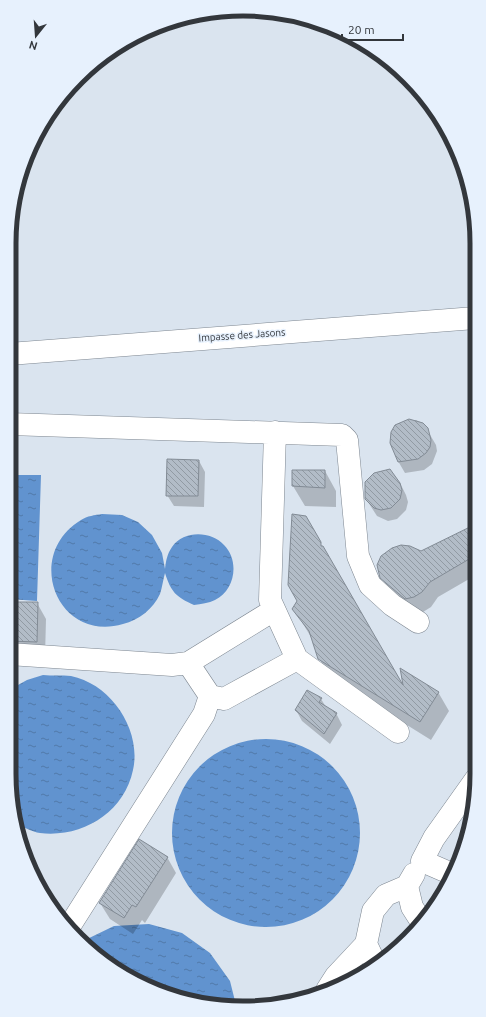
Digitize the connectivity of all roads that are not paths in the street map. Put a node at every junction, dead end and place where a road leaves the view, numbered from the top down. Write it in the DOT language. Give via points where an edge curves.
graph roads {
  1 [pos="470,318"];
  2 [pos="16,353"];
  3 [pos="16,424"];
  4 [pos="275,432"];
  5 [pos="274,610"];
  6 [pos="418,622"];
  7 [pos="16,654"];
  8 [pos="297,659"];
  9 [pos="188,663"];
  10 [pos="210,696"];
  11 [pos="398,732"];
  12 [pos="470,787"];
  13 [pos="422,861"];
  14 [pos="448,872"];
  15 [pos="407,886"];
  16 [pos="419,918"];
  17 [pos="72,924"];
  18 [pos="366,944"];
  19 [pos="373,960"];
  20 [pos="331,983"];
  1 -- 2 [label="street, Impasse des Jasons"];
  3 -- 4 [label="street"];
  4 -- 5 [label="street" via="270,600"];
  4 -- 6 [label="street" via="342,434 348,440 358,556 370,585 392,605"];
  5 -- 8 [label="street"];
  5 -- 9 [label="street"];
  7 -- 9 [label="street" via="172,665"];
  8 -- 10 [label="street" via="224,699"];
  8 -- 11 [label="street"];
  9 -- 10 [label="street"];
  10 -- 17 [label="street" via="204,714"];
  12 -- 13 [label="street" via="434,838"];
  13 -- 14 [label="street"];
  13 -- 15 [label="street"];
  15 -- 16 [label="street" via="412,907"];
  15 -- 18 [label="street" via="386,895 373,910"];
  18 -- 19 [label="street"];
  18 -- 20 [label="street"];
}
